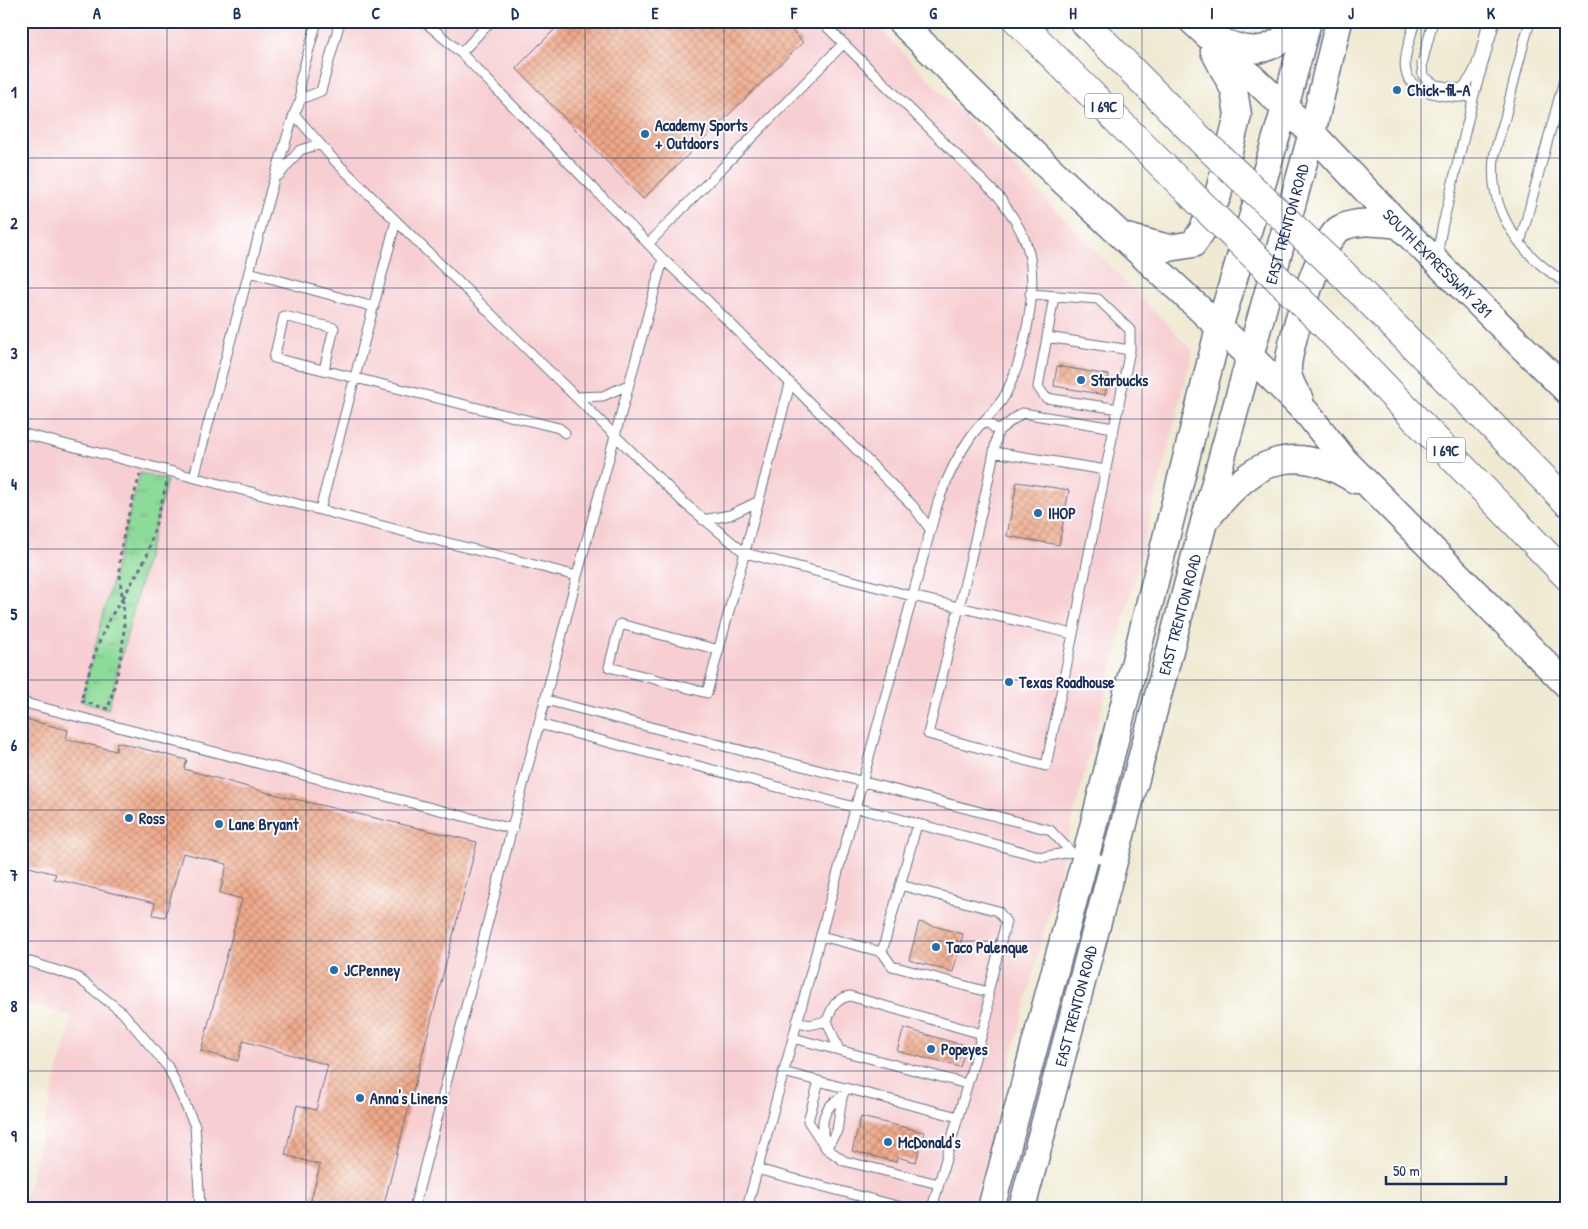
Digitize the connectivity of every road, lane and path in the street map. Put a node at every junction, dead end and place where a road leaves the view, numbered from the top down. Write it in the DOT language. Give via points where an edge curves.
graph roads {
  1 [pos="317,21"];
  2 [pos="340,21"];
  3 [pos="424,21"];
  4 [pos="491,21"];
  5 [pos="821,21"];
  6 [pos="900,21"];
  7 [pos="1018,21"];
  8 [pos="1083,21"];
  9 [pos="1306,21"];
  10 [pos="1339,21"];
  11 [pos="1415,21"];
  12 [pos="1433,21"];
  13 [pos="1488,21"];
  14 [pos="1495,21"];
  15 [pos="1530,21"];
  16 [pos="1197,26"];
  17 [pos="843,44"];
  18 [pos="461,53"];
  19 [pos="1567,69"];
  20 [pos="1474,95"];
  21 [pos="301,99"];
  22 [pos="1284,108"];
  23 [pos="294,114"];
  24 [pos="1312,133"];
  25 [pos="320,144"];
  26 [pos="272,186"];
  27 [pos="396,221"];
  28 [pos="1400,225"];
  29 [pos="1120,235"];
  30 [pos="1520,243"];
  31 [pos="648,244"];
  32 [pos="663,259"];
  33 [pos="1442,267"];
  34 [pos="249,272"];
  35 [pos="1567,283"];
  36 [pos="1030,294"];
  37 [pos="1054,296"];
  38 [pos="374,306"];
  39 [pos="1219,328"];
  40 [pos="1047,337"];
  41 [pos="1130,350"];
  42 [pos="1250,356"];
  43 [pos="324,370"];
  44 [pos="355,378"];
  45 [pos="790,384"];
  46 [pos="628,385"];
  47 [pos="1567,391"];
  48 [pos="577,397"];
  49 [pos="1118,409"];
  50 [pos="1308,413"];
  51 [pos="985,420"];
  52 [pos="1114,428"];
  53 [pos="998,432"];
  54 [pos="21,433"];
  55 [pos="565,433"];
  56 [pos="615,433"];
  57 [pos="994,452"];
  58 [pos="1106,470"];
  59 [pos="149,475"];
  60 [pos="194,477"];
  61 [pos="167,480"];
  62 [pos="1379,496"];
  63 [pos="759,501"];
  64 [pos="1567,502"];
  65 [pos="320,510"];
  66 [pos="703,520"];
  67 [pos="1204,522"];
  68 [pos="930,529"];
  69 [pos="745,553"];
  70 [pos="577,576"];
  71 [pos="1567,576"];
  72 [pos="912,596"];
  73 [pos="123,598"];
  74 [pos="958,607"];
  75 [pos="1073,634"];
  76 [pos="719,650"];
  77 [pos="1567,685"];
  78 [pos="546,700"];
  79 [pos="21,702"];
  80 [pos="539,724"];
  81 [pos="862,781"];
  82 [pos="856,808"];
  83 [pos="916,824"];
  84 [pos="513,829"];
  85 [pos="1079,854"];
  86 [pos="1113,863"];
  87 [pos="900,885"];
  88 [pos="821,936"];
  89 [pos="882,952"];
  90 [pos="21,959"];
  91 [pos="988,992"];
  92 [pos="827,1021"];
  93 [pos="797,1022"];
  94 [pos="982,1034"];
  95 [pos="793,1038"];
  96 [pos="839,1050"];
  97 [pos="783,1072"];
  98 [pos="819,1081"];
  99 [pos="967,1084"];
  100 [pos="844,1092"];
  101 [pos="958,1117"];
  102 [pos="826,1148"];
  103 [pos="757,1169"];
  104 [pos="939,1184"];
  105 [pos="200,1208"];
  106 [pos="414,1208"];
  107 [pos="747,1208"];
  108 [pos="904,1208"];
  109 [pos="932,1208"];
  110 [pos="992,1208"];
  111 [pos="1022,1208"];
  1 -- 21 [label="lane" via="300,81"];
  2 -- 21 [label="lane" via="321,91"];
  3 -- 18 [label="lane"];
  4 -- 18 [label="lane"];
  5 -- 17 [label="lane"];
  6 -- 29 [label="main road"];
  7 -- 71 [label="highway, I 69C, bridge" via="1325,325"];
  8 -- 64 [label="highway, I 69C, bridge" via="1203,142 1342,273"];
  9 -- 16 [label="main road" via="1277,44 1256,51 1237,48"];
  9 -- 22 [label="main road, EAST TRENTON ROAD"];
  10 -- 24 [label="main road, EAST TRENTON ROAD"];
  11 -- 20 [label="lane" via="1405,62 1406,75 1412,86 1460,99"];
  12 -- 13 [label="lane" via="1422,64 1423,76 1436,85 1461,89 1469,82 1478,62"];
  14 -- 20 [label="lane"];
  15 -- 30 [label="lane" via="1494,159 1497,197 1510,229"];
  16 -- 22 [label="main road, SOUTH EXPRESSWAY 281"];
  16 -- 29 [label="main road" via="1229,79 1237,101 1238,115 1218,195 1193,244 1169,248"];
  17 -- 31 [label="lane"];
  17 -- 36 [label="lane" via="999,197 1021,230 1028,249"];
  18 -- 31 [label="lane"];
  19 -- 30 [label="lane"];
  20 -- 33 [label="lane" via="1439,245"];
  21 -- 23 [label="lane"];
  22 -- 24 [label="main road, SOUTH EXPRESSWAY 281"];
  22 -- 39 [label="main road, EAST TRENTON ROAD"];
  23 -- 25 [label="lane"];
  23 -- 26 [label="lane"];
  24 -- 28 [label="main road, SOUTH EXPRESSWAY 281"];
  24 -- 42 [label="main road, EAST TRENTON ROAD"];
  25 -- 26 [label="lane" via="300,150"];
  25 -- 27 [label="lane"];
  26 -- 34 [label="lane"];
  27 -- 38 [label="lane"];
  27 -- 48 [label="lane"];
  28 -- 33 [label="main road, SOUTH EXPRESSWAY 281"];
  28 -- 50 [label="main road" via="1368,222 1346,226 1337,230 1324,248 1290,343 1288,360 1289,380"];
  29 -- 39 [label="main road"];
  30 -- 35 [label="lane" via="1528,255"];
  31 -- 32 [label="lane"];
  32 -- 45 [label="lane"];
  32 -- 46 [label="lane"];
  33 -- 47 [label="main road, SOUTH EXPRESSWAY 281"];
  34 -- 38 [label="lane"];
  34 -- 60 [label="lane"];
  36 -- 37 [label="lane"];
  36 -- 51 [label="lane" via="1026,337 1018,365 1003,399"];
  37 -- 40 [label="lane"];
  37 -- 41 [label="lane" via="1098,299 1130,330"];
  38 -- 44 [label="lane"];
  39 -- 42 [label="main road"];
  39 -- 85 [label="main road, EAST TRENTON ROAD"];
  40 -- 41 [label="lane"];
  40 -- 49 [label="lane" via="1038,387 1046,398"];
  41 -- 49 [label="lane"];
  42 -- 50 [label="main road"];
  42 -- 67 [label="main road, EAST TRENTON ROAD"];
  43 -- 43 [label="lane" via="274,358 284,316 334,328"];
  43 -- 44 [label="lane"];
  44 -- 55 [label="lane" via="559,428"];
  44 -- 65 [label="lane"];
  45 -- 63 [label="lane"];
  45 -- 68 [label="lane" via="913,506"];
  46 -- 48 [label="lane" via="603,396"];
  46 -- 56 [label="lane"];
  48 -- 56 [label="lane"];
  49 -- 52 [label="lane"];
  50 -- 62 [label="main road" via="1345,461"];
  51 -- 53 [label="lane"];
  51 -- 68 [label="lane" via="948,474"];
  52 -- 53 [label="lane" via="1022,413"];
  52 -- 58 [label="lane"];
  53 -- 57 [label="lane"];
  54 -- 60 [label="lane"];
  56 -- 66 [label="lane"];
  56 -- 70 [label="lane"];
  57 -- 58 [label="lane"];
  57 -- 74 [label="lane"];
  58 -- 75 [label="lane"];
  59 -- 73 [label="path" via="140,473 124,533 120,562"];
  60 -- 65 [label="lane"];
  61 -- 73 [label="path" via="147,556"];
  62 -- 67 [label="main road" via="1335,467 1304,460 1280,460 1256,469 1242,479"];
  62 -- 77 [label="main road"];
  63 -- 66 [label="lane" via="730,515"];
  63 -- 69 [label="lane"];
  65 -- 70 [label="lane"];
  66 -- 69 [label="lane"];
  67 -- 86 [label="main road, EAST TRENTON ROAD"];
  68 -- 72 [label="lane"];
  69 -- 72 [label="lane"];
  69 -- 76 [label="lane"];
  70 -- 78 [label="lane"];
  72 -- 74 [label="lane"];
  72 -- 81 [label="lane"];
  73 -- 73 [label="path" via="108,619 96,648 81,701 108,709 124,640"];
  74 -- 75 [label="lane"];
  74 -- 75 [label="lane" via="928,734 1046,766"];
  76 -- 76 [label="lane" via="620,624 609,667 707,693"];
  78 -- 80 [label="lane"];
  78 -- 81 [label="lane"];
  79 -- 84 [label="lane"];
  80 -- 82 [label="lane"];
  80 -- 84 [label="lane"];
  81 -- 82 [label="lane"];
  81 -- 85 [label="lane" via="1050,830"];
  82 -- 83 [label="lane"];
  82 -- 88 [label="lane"];
  83 -- 85 [label="lane" via="1043,858"];
  83 -- 87 [label="lane"];
  84 -- 106 [label="lane"];
  85 -- 86 [label="lane"];
  85 -- 110 [label="main road, EAST TRENTON ROAD"];
  86 -- 111 [label="main road, EAST TRENTON ROAD"];
  87 -- 89 [label="lane"];
  87 -- 91 [label="lane" via="1003,915 1006,922"];
  88 -- 89 [label="lane"];
  88 -- 93 [label="lane"];
  89 -- 91 [label="lane" via="892,966"];
  90 -- 105 [label="lane" via="77,977 123,1013 168,1067 195,1126"];
  91 -- 94 [label="lane" via="988,1013"];
  92 -- 93 [label="lane" via="809,1025"];
  92 -- 94 [label="lane" via="832,1005 850,996"];
  92 -- 96 [label="lane"];
  93 -- 95 [label="lane"];
  94 -- 99 [label="lane"];
  95 -- 96 [label="lane"];
  95 -- 97 [label="lane"];
  96 -- 99 [label="lane"];
  97 -- 98 [label="lane"];
  97 -- 103 [label="lane"];
  98 -- 100 [label="lane"];
  98 -- 102 [label="lane" via="808,1121"];
  99 -- 101 [label="lane"];
  100 -- 101 [label="lane"];
  100 -- 102 [label="lane" via="837,1131"];
  100 -- 102 [label="lane" via="832,1102 822,1121"];
  101 -- 104 [label="lane"];
  102 -- 104 [label="lane" via="844,1161"];
  103 -- 107 [label="lane"];
  103 -- 108 [label="lane"];
  104 -- 109 [label="lane"];
}
